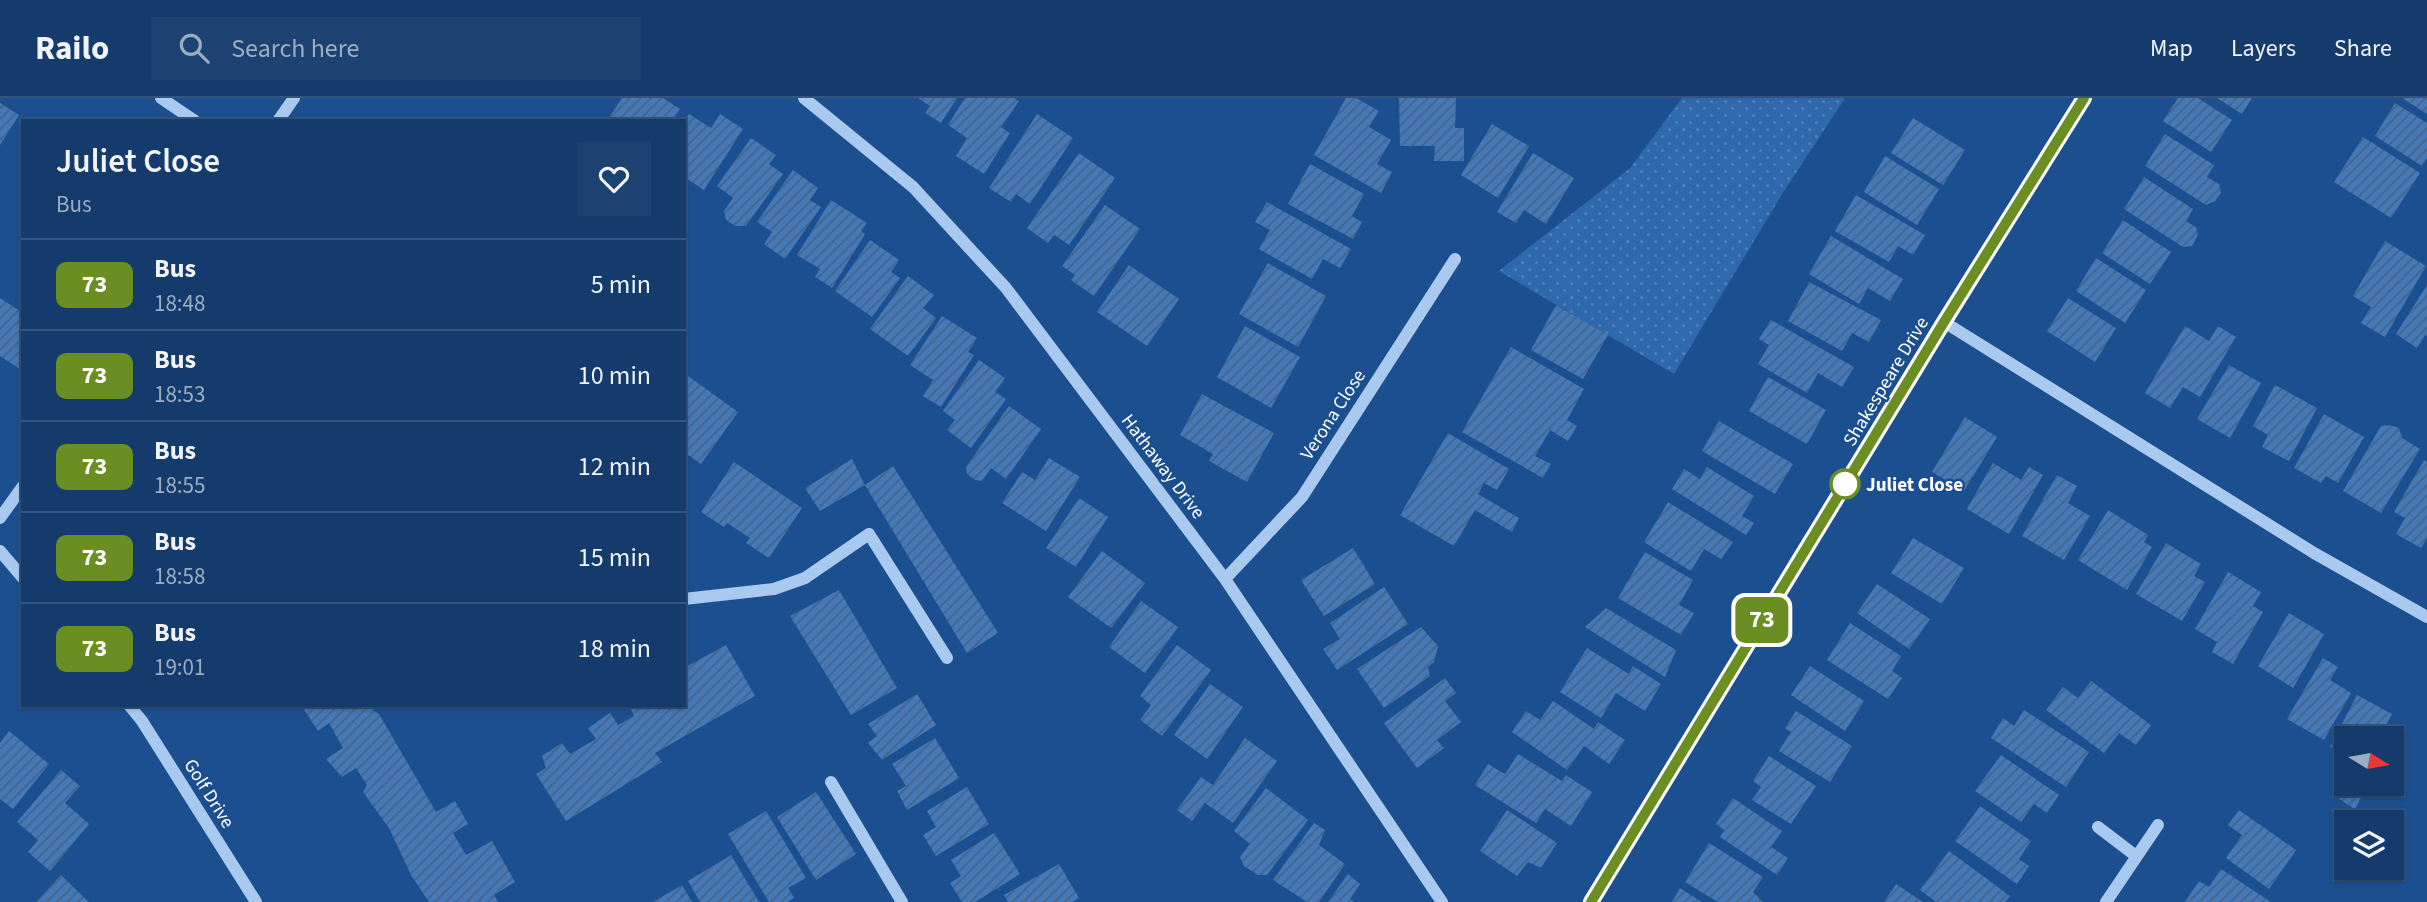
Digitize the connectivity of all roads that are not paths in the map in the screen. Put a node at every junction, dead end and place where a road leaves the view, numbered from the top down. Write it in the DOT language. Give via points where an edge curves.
graph roads {
  1 [pos="161,98"];
  2 [pos="294,98"];
  3 [pos="804,98"];
  4 [pos="2084,98"];
  5 [pos="192,119"];
  6 [pos="279,119"];
  7 [pos="1455,258"];
  8 [pos="1944,322"];
  9 [pos="21,489"];
  10 [pos="0,518"];
  11 [pos="0,551"];
  12 [pos="21,576"];
  13 [pos="1225,579"];
  14 [pos="686,599"];
  15 [pos="2427,617"];
  16 [pos="947,658"];
  17 [pos="131,707"];
  18 [pos="831,782"];
  19 [pos="2158,825"];
  20 [pos="2098,827"];
  21 [pos="2137,856"];
  22 [pos="256,902"];
  23 [pos="902,902"];
  24 [pos="1442,902"];
  25 [pos="1591,902"];
  26 [pos="2106,902"];
  1 -- 5 [label="street"];
  2 -- 6 [label="street"];
  3 -- 13 [label="street, Hathaway Drive" via="913,187 1006,288"];
  4 -- 8 [label="street, Shakespeare Drive"];
  7 -- 13 [label="street, Verona Close" via="1302,497"];
  8 -- 15 [label="street" via="2315,553"];
  8 -- 25 [label="street, Shakespeare Drive"];
  9 -- 10 [label="street"];
  11 -- 12 [label="street"];
  13 -- 24 [label="street, Hathaway Drive"];
  14 -- 16 [label="street" via="774,589 805,578 870,534"];
  17 -- 22 [label="street, Golf Drive"];
  18 -- 23 [label="street"];
  19 -- 21 [label="street"];
  20 -- 21 [label="street"];
  21 -- 26 [label="street"];
}
